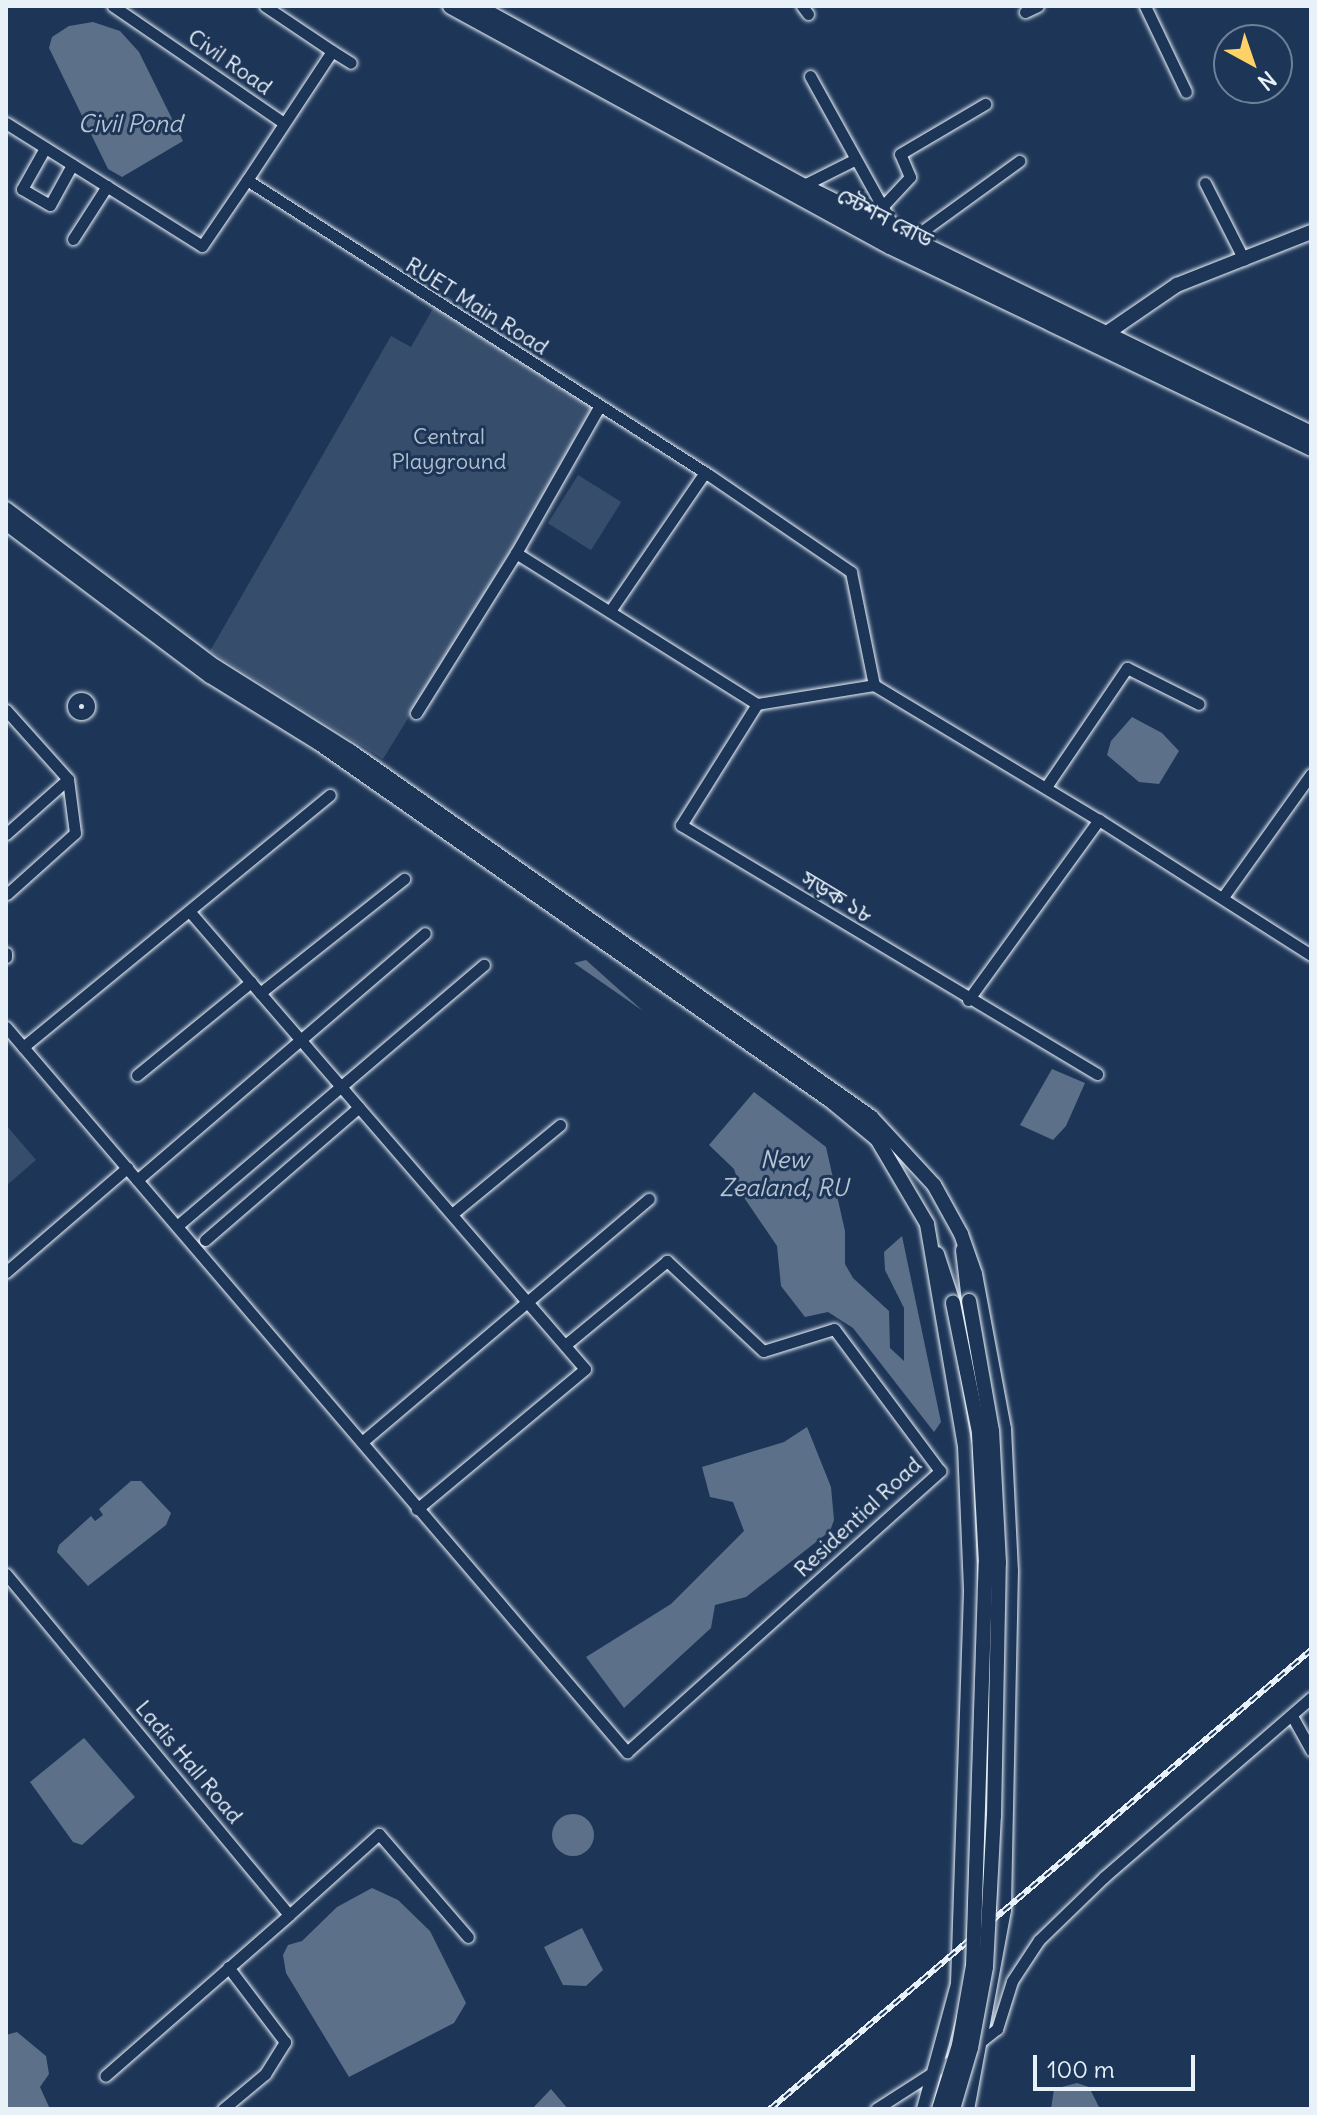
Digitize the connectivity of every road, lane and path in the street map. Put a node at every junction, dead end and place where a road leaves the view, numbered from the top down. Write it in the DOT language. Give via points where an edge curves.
graph roads {
  1 [pos="113,6"];
  2 [pos="265,6"];
  3 [pos="451,6"];
  4 [pos="475,6"];
  5 [pos="1038,6"];
  6 [pos="1145,6"];
  7 [pos="1025,12"];
  8 [pos="332,51"];
  9 [pos="351,63"];
  10 [pos="810,76"];
  11 [pos="1186,92"];
  12 [pos="985,104"];
  13 [pos="6,123"];
  14 [pos="284,123"];
  15 [pos="45,148"];
  16 [pos="854,160"];
  17 [pos="1019,161"];
  18 [pos="72,165"];
  19 [pos="247,180"];
  20 [pos="1205,183"];
  21 [pos="107,186"];
  22 [pos="802,186"];
  23 [pos="882,207"];
  24 [pos="1311,232"];
  25 [pos="904,236"];
  26 [pos="73,239"];
  27 [pos="1244,260"];
  28 [pos="1097,340"];
  29 [pos="599,407"];
  30 [pos="1311,434"];
  31 [pos="1311,448"];
  32 [pos="705,472"];
  33 [pos="6,509"];
  34 [pos="6,523"];
  35 [pos="516,553"];
  36 [pos="610,611"];
  37 [pos="874,685"];
  38 [pos="757,704"];
  39 [pos="1199,704"];
  40 [pos="6,710"];
  41 [pos="416,713"];
  42 [pos="1311,774"];
  43 [pos="68,779"];
  44 [pos="1046,787"];
  45 [pos="330,795"];
  46 [pos="1099,820"];
  47 [pos="6,834"];
  48 [pos="404,879"];
  49 [pos="7,894"];
  50 [pos="1223,897"];
  51 [pos="190,912"];
  52 [pos="425,933"];
  53 [pos="1311,955"];
  54 [pos="484,965"];
  55 [pos="251,982"];
  56 [pos="260,993"];
  57 [pos="968,1000"];
  58 [pos="6,1027"];
  59 [pos="301,1040"];
  60 [pos="23,1047"];
  61 [pos="1097,1074"];
  62 [pos="137,1075"];
  63 [pos="341,1086"];
  64 [pos="359,1107"];
  65 [pos="560,1125"];
  66 [pos="127,1168"];
  67 [pos="137,1180"];
  68 [pos="649,1199"];
  69 [pos="452,1214"];
  70 [pos="927,1224"];
  71 [pos="177,1226"];
  72 [pos="961,1234"];
  73 [pos="205,1240"];
  74 [pos="6,1272"];
  75 [pos="528,1302"];
  76 [pos="565,1345"];
  77 [pos="362,1442"];
  78 [pos="417,1509"];
  79 [pos="6,1574"];
  80 [pos="1311,1698"];
  81 [pos="1292,1716"];
  82 [pos="1311,1750"];
  83 [pos="289,1915"];
  84 [pos="468,1937"];
  85 [pos="228,1967"];
  86 [pos="984,2040"];
  87 [pos="937,2068"];
  88 [pos="105,2076"];
  89 [pos="223,2109"];
  90 [pos="876,2109"];
  91 [pos="924,2109"];
  92 [pos="939,2109"];
  93 [pos="953,2109"];
  94 [pos="967,2109"];
  1 -- 14 [label="street, Civil Road"];
  2 -- 8 [label="street"];
  3 -- 28 [label="main road, স্টেশন রোড" via="789,193"];
  4 -- 22 [label="main road, স্টেশন রোড"];
  5 -- 7 [label="street"];
  6 -- 11 [label="street"];
  8 -- 9 [label="street"];
  8 -- 14 [label="street"];
  10 -- 16 [label="street"];
  12 -- 23 [label="street" via="900,154 910,177"];
  13 -- 15 [label="street"];
  14 -- 19 [label="street"];
  15 -- 18 [label="street"];
  15 -- 18 [label="street" via="22,189 50,205"];
  16 -- 22 [label="street"];
  16 -- 23 [label="street"];
  17 -- 25 [label="street"];
  18 -- 21 [label="street"];
  19 -- 21 [label="street" via="202,246"];
  19 -- 29 [label="street, RUET Main Road"];
  20 -- 27 [label="street"];
  21 -- 26 [label="street"];
  22 -- 25 [label="main road, স্টেশন রোড"];
  23 -- 25 [label="street"];
  24 -- 27 [label="main road"];
  25 -- 28 [label="main road, স্টেশন রোড"];
  27 -- 28 [label="main road" via="1177,285"];
  28 -- 30 [label="main road, স্টেশন রোড"];
  28 -- 31 [label="main road, স্টেশন রোড"];
  29 -- 32 [label="street, RUET Main Road"];
  29 -- 35 [label="street"];
  32 -- 36 [label="street"];
  32 -- 37 [label="street, RUET Main Road" via="851,572"];
  33 -- 72 [label="main road" via="216,667 350,751 871,1117 934,1185"];
  34 -- 70 [label="main road" via="210,676 333,753 831,1101 877,1139"];
  35 -- 36 [label="street"];
  35 -- 41 [label="street"];
  36 -- 38 [label="street"];
  37 -- 38 [label="street"];
  37 -- 44 [label="street"];
  38 -- 57 [label="street, সড়ক ১৮" via="681,825"];
  39 -- 44 [label="street" via="1127,668"];
  40 -- 43 [label="street"];
  42 -- 50 [label="street"];
  43 -- 47 [label="street"];
  43 -- 49 [label="street" via="75,833"];
  44 -- 46 [label="street"];
  45 -- 51 [label="street"];
  46 -- 50 [label="street"];
  46 -- 57 [label="street"];
  48 -- 56 [label="street"];
  50 -- 53 [label="street"];
  51 -- 55 [label="street"];
  51 -- 60 [label="street"];
  52 -- 59 [label="street"];
  54 -- 63 [label="street"];
  55 -- 56 [label="street"];
  55 -- 62 [label="street"];
  56 -- 59 [label="street"];
  57 -- 61 [label="street, সড়ক ১৮"];
  58 -- 60 [label="street"];
  59 -- 63 [label="street"];
  59 -- 67 [label="street"];
  60 -- 66 [label="street"];
  63 -- 64 [label="street"];
  63 -- 71 [label="street"];
  64 -- 69 [label="street"];
  64 -- 73 [label="street"];
  65 -- 69 [label="street"];
  66 -- 67 [label="street"];
  66 -- 74 [label="street"];
  67 -- 71 [label="street"];
  68 -- 75 [label="street"];
  69 -- 75 [label="street"];
  70 -- 87 [label="main road" via="965,1446 971,1592 961,1947 958,1984"];
  70 -- 92 [label="main road, bridge" via="953,1303 979,1432 986,1563 973,1966 959,2045"];
  71 -- 77 [label="street"];
  72 -- 86 [label="main road" via="975,1274 1004,1429 1011,1570 1010,1824 1004,1910"];
  72 -- 93 [label="main road, bridge" via="992,1431 999,1563 986,1967"];
  75 -- 76 [label="street"];
  75 -- 77 [label="street"];
  76 -- 78 [label="street" via="585,1369"];
  76 -- 78 [label="street, Residential Road" via="667,1261 763,1351 834,1329 940,1471 627,1752"];
  77 -- 78 [label="street"];
  79 -- 83 [label="street, Ladis Hall Road"];
  80 -- 81 [label="street"];
  81 -- 82 [label="street"];
  81 -- 86 [label="street" via="1104,1877 1039,1940 1012,1981 997,2029"];
  83 -- 84 [label="street" via="379,1834"];
  83 -- 85 [label="street"];
  85 -- 88 [label="street"];
  85 -- 89 [label="street" via="285,2042 265,2074"];
  86 -- 87 [label="street"];
  86 -- 94 [label="main road"];
  87 -- 90 [label="street"];
  87 -- 91 [label="main road"];
}
